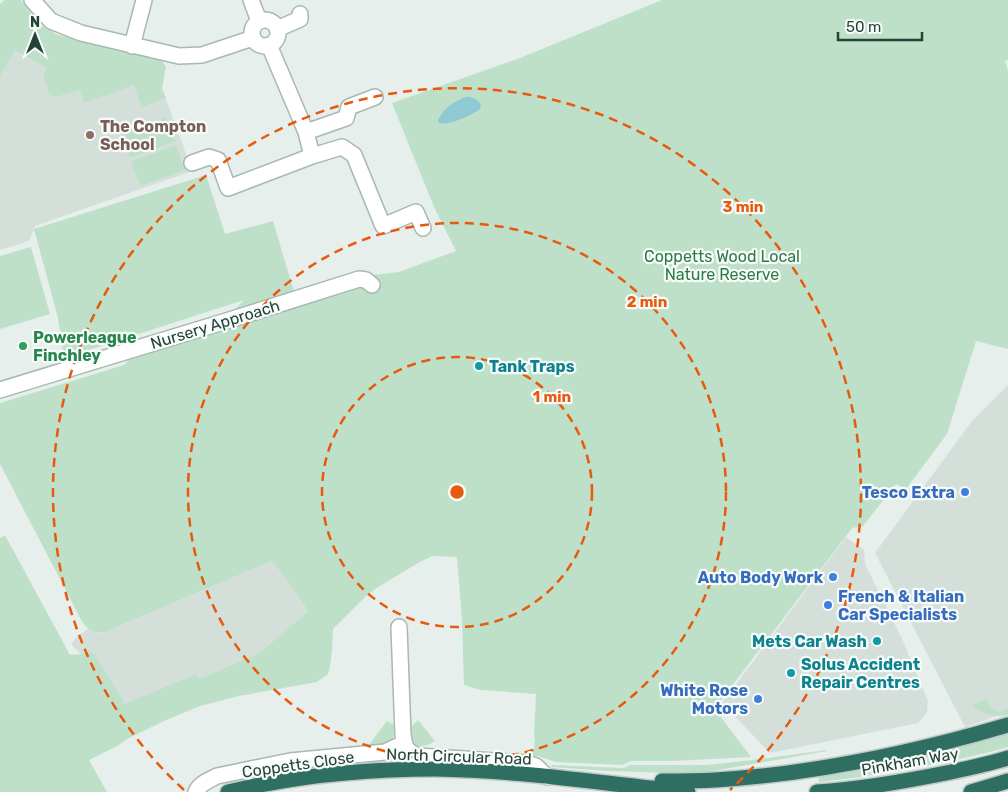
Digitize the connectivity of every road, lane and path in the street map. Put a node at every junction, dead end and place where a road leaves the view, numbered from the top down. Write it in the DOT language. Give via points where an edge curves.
graph roads {
  1 [pos="32,0"];
  2 [pos="144,0"];
  3 [pos="251,0"];
  4 [pos="300,14"];
  5 [pos="259,21"];
  6 [pos="277,29"];
  7 [pos="253,38"];
  8 [pos="269,45"];
  9 [pos="132,46"];
  10 [pos="375,97"];
  11 [pos="306,132"];
  12 [pos="312,156"];
  13 [pos="192,163"];
  14 [pos="423,228"];
  15 [pos="372,285"];
  16 [pos="0,390"];
  17 [pos="399,627"];
  18 [pos="1008,725"];
  19 [pos="404,743"];
  20 [pos="1008,758"];
  21 [pos="547,777"];
  22 [pos="1008,781"];
  23 [pos="600,783"];
  24 [pos="196,792"];
  25 [pos="228,792"];
  26 [pos="688,792"];
  27 [pos="817,792"];
  28 [pos="970,792"];
  1 -- 9 [label="street" via="51,21 81,33"];
  2 -- 9 [label="street"];
  3 -- 5 [label="street"];
  4 -- 6 [label="street" via="300,19"];
  5 -- 6 [label="street" via="269,20"];
  5 -- 7 [label="street" via="252,28"];
  6 -- 8 [label="street" via="276,38"];
  7 -- 8 [label="street" via="258,44"];
  7 -- 9 [label="street" via="202,55 179,56"];
  8 -- 11 [label="street"];
  10 -- 11 [label="street" via="349,107 346,118"];
  11 -- 12 [label="street"];
  12 -- 13 [label="street" via="228,188 218,160 209,157"];
  12 -- 14 [label="street" via="342,147 349,150 354,155 383,226 416,212"];
  15 -- 16 [label="street, Nursery Approach" via="359,279"];
  17 -- 19 [label="street"];
  18 -- 23 [label="highway" via="912,751 822,768 715,780"];
  19 -- 21 [label="street" via="406,749 418,756 527,763 536,766"];
  19 -- 24 [label="street, Coppetts Close" via="385,752 290,762 217,776"];
  20 -- 27 [label="highway, Pinkham Way" via="917,779"];
  21 -- 23 [label="highway, North Circular Road"];
  21 -- 25 [label="highway, North Circular Road" via="435,769 376,771 326,775"];
  22 -- 28 [label="highway"];
  23 -- 26 [label="highway"];
}
